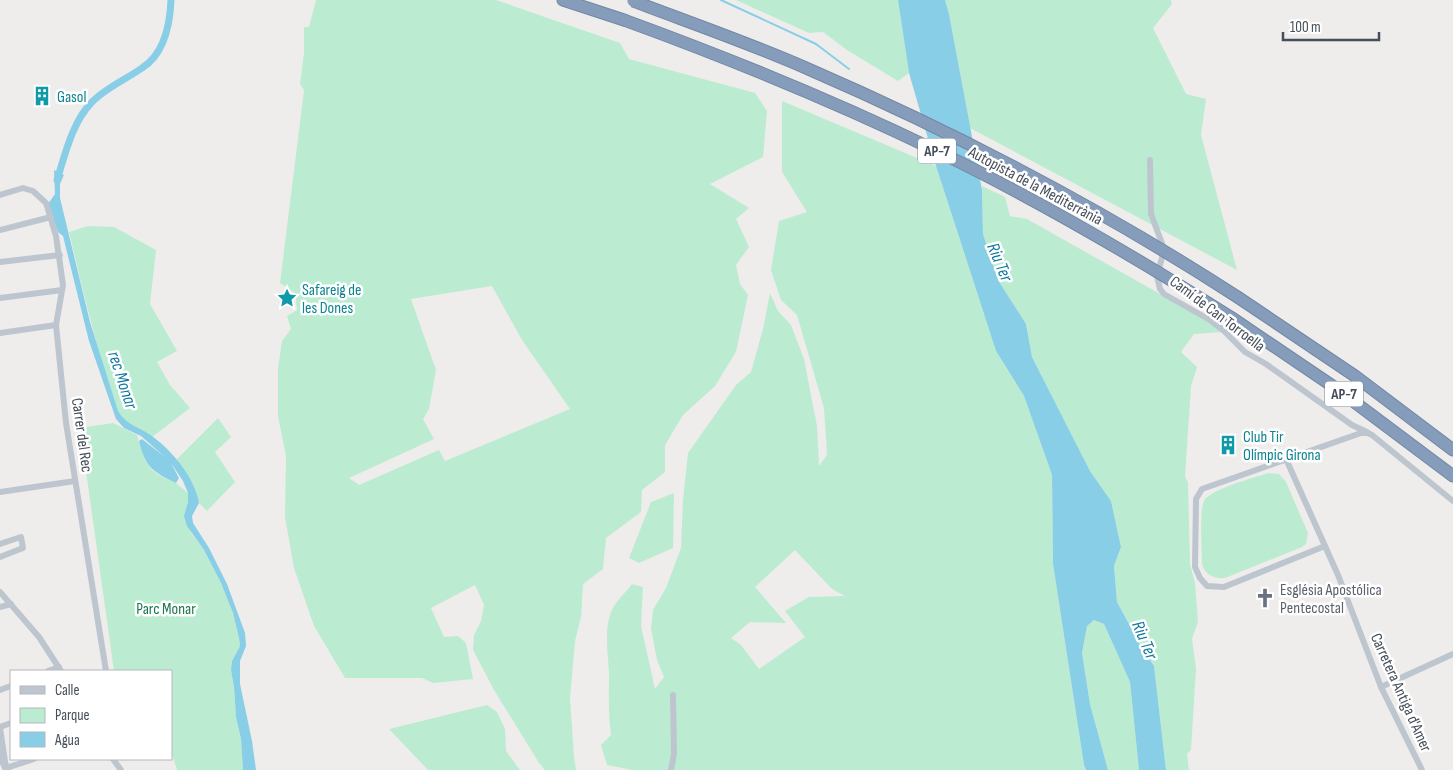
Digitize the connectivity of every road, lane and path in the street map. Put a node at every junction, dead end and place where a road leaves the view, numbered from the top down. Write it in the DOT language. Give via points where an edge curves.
graph roads {
  1 [pos="563,0"];
  2 [pos="631,1"];
  3 [pos="1150,160"];
  4 [pos="0,195"];
  5 [pos="51,217"];
  6 [pos="0,230"];
  7 [pos="60,255"];
  8 [pos="0,262"];
  9 [pos="62,290"];
  10 [pos="0,298"];
  11 [pos="56,325"];
  12 [pos="0,333"];
  13 [pos="1368,433"];
  14 [pos="1453,450"];
  15 [pos="1286,459"];
  16 [pos="1453,476"];
  17 [pos="76,481"];
  18 [pos="0,492"];
  19 [pos="1453,501"];
  20 [pos="0,544"];
  21 [pos="1325,546"];
  22 [pos="0,557"];
  23 [pos="0,592"];
  24 [pos="11,604"];
  25 [pos="0,607"];
  26 [pos="1453,654"];
  27 [pos="60,669"];
  28 [pos="106,670"];
  29 [pos="1381,687"];
  30 [pos="673,696"];
  31 [pos="0,728"];
  32 [pos="0,754"];
  33 [pos="31,760"];
  34 [pos="7,769"];
  35 [pos="671,770"];
  36 [pos="1422,770"];
  1 -- 16 [label="highway, Autopista de la Mediterrània / AP-7, bridge" via="766,74 940,152 1091,233 1232,318 1337,389"];
  2 -- 14 [label="highway, Autopista de la Mediterrània / AP-7, bridge" via="806,68 947,133 1133,232 1355,376"];
  3 -- 13 [label="street, Camí de Can Torroella" via="1151,214 1163,246 1157,276 1160,289 1223,330 1253,358"];
  4 -- 5 [label="street, Carrer del Rec" via="22,188 33,191 46,203"];
  5 -- 6 [label="street"];
  5 -- 7 [label="street, Carrer del Rec"];
  7 -- 8 [label="street"];
  7 -- 9 [label="street, Carrer del Rec"];
  9 -- 10 [label="street"];
  9 -- 11 [label="street, Carrer del Rec"];
  11 -- 12 [label="street"];
  11 -- 17 [label="street, Carrer del Rec" via="66,423"];
  13 -- 15 [label="street"];
  13 -- 19 [label="street, Camí de Can Torroella"];
  15 -- 21 [label="street, Carretera Antiga d'Amer"];
  15 -- 21 [label="street" via="1202,489 1196,499 1197,572 1207,586 1224,587"];
  17 -- 18 [label="street"];
  17 -- 28 [label="street, Carrer del Rec"];
  20 -- 22 [label="street" via="21,537 24,548"];
  21 -- 29 [label="street, Carretera Antiga d'Amer"];
  23 -- 24 [label="street"];
  24 -- 25 [label="street"];
  24 -- 27 [label="street"];
  26 -- 29 [label="street"];
  29 -- 36 [label="street, Carretera Antiga d'Amer"];
  30 -- 35 [label="street" via="674,754"];
  31 -- 34 [label="street"];
  32 -- 34 [label="street"];
  33 -- 34 [label="street"];
}
